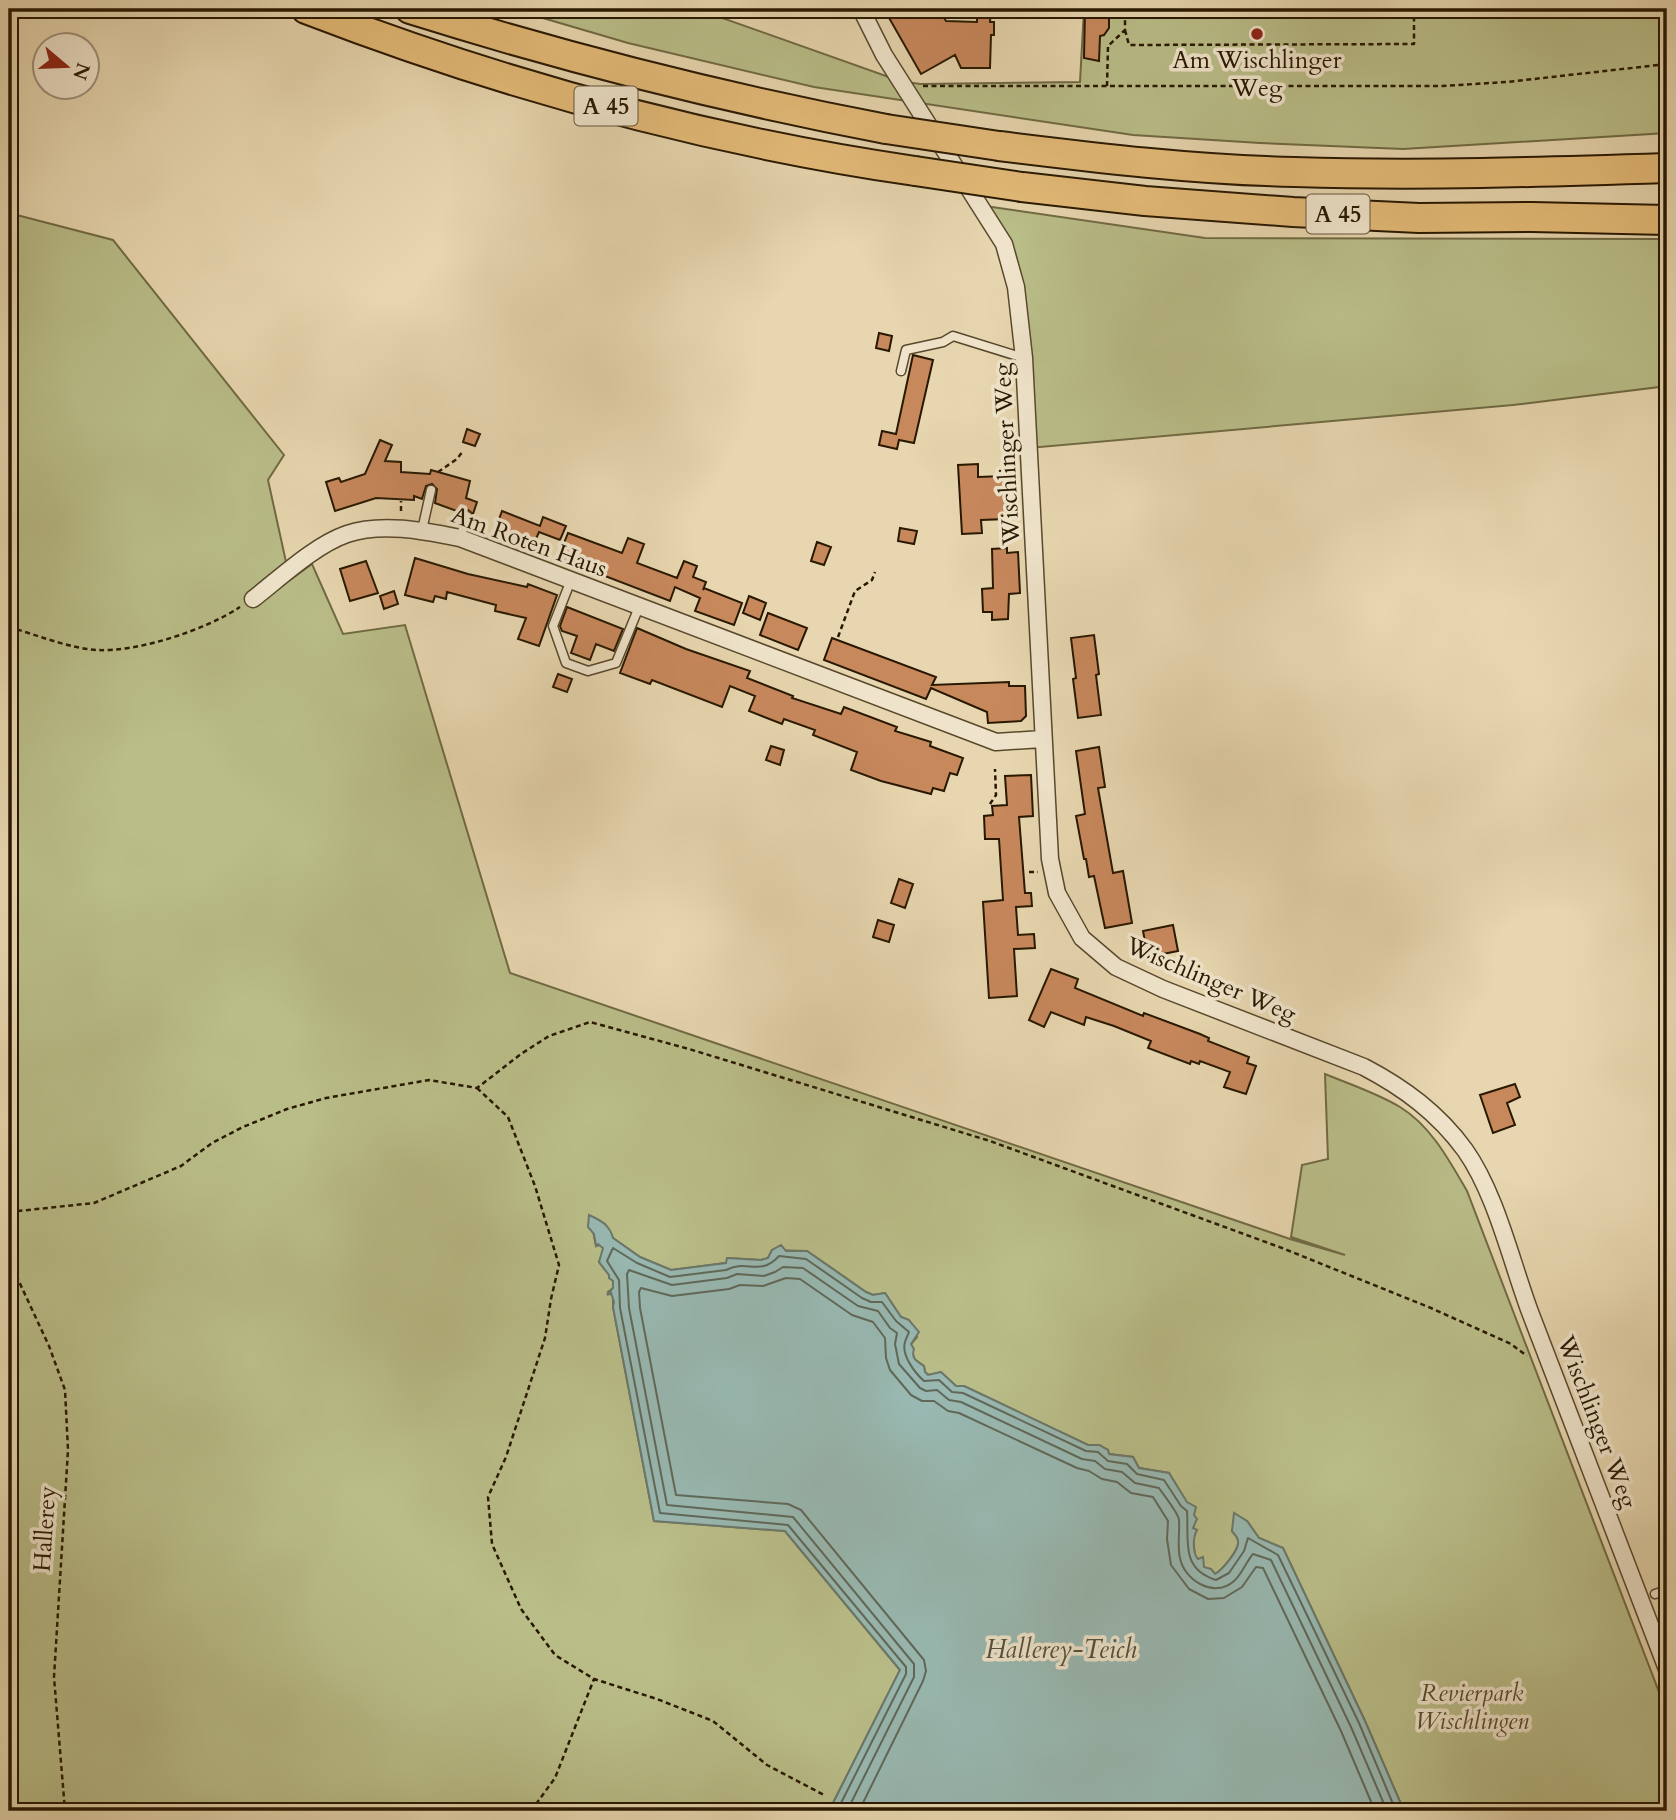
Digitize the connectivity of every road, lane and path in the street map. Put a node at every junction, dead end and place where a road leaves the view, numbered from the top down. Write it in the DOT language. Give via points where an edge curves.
graph roads {
  1 [pos="306,9"];
  2 [pos="410,9"];
  3 [pos="861,9"];
  4 [pos="1125,9"];
  5 [pos="1414,9"];
  6 [pos="1125,30"];
  7 [pos="1667,64"];
  8 [pos="903,86"];
  9 [pos="1107,87"];
  10 [pos="1667,159"];
  11 [pos="1667,168"];
  12 [pos="1615,170"];
  13 [pos="1667,205"];
  14 [pos="1532,217"];
  15 [pos="1667,220"];
  16 [pos="1024,358"];
  17 [pos="901,371"];
  18 [pos="463,451"];
  19 [pos="438,472"];
  20 [pos="431,490"];
  21 [pos="401,501"];
  22 [pos="467,516"];
  23 [pos="401,517"];
  24 [pos="422,530"];
  25 [pos="460,538"];
  26 [pos="874,572"];
  27 [pos="570,580"];
  28 [pos="253,599"];
  29 [pos="639,607"];
  30 [pos="9,627"];
  31 [pos="838,637"];
  32 [pos="1042,739"];
  33 [pos="995,769"];
  34 [pos="990,804"];
  35 [pos="477,1088"];
  36 [pos="9,1212"];
  37 [pos="9,1260"];
  38 [pos="1528,1356"];
  39 [pos="1667,1590"];
  40 [pos="1655,1594"];
  41 [pos="1667,1669"];
  42 [pos="594,1679"];
  43 [pos="824,1795"];
  44 [pos="65,1811"];
  45 [pos="531,1811"];
  1 -- 14 [label="highway, A 45, bridge" via="417,49 640,115 857,163 1145,201 1419,218"];
  2 -- 12 [label="highway, A 45, bridge" via="709,93 886,129 999,146 1150,164 1294,172"];
  3 -- 8 [label="street, Wischlinger Weg"];
  4 -- 6 [label="path"];
  5 -- 6 [label="path" via="1414,44 1129,45"];
  6 -- 9 [label="path" via="1108,47"];
  7 -- 9 [label="path" via="1441,86"];
  8 -- 9 [label="path"];
  8 -- 16 [label="street, Wischlinger Weg" via="1003,244 1016,287"];
  10 -- 12 [label="highway"];
  11 -- 12 [label="highway, A 45"];
  13 -- 14 [label="highway, A 45"];
  14 -- 15 [label="highway"];
  16 -- 17 [label="lane" via="953,337 906,351"];
  16 -- 32 [label="street, Wischlinger Weg"];
  18 -- 19 [label="path"];
  20 -- 24 [label="lane"];
  21 -- 23 [label="path"];
  22 -- 25 [label="lane"];
  24 -- 25 [label="street, Am Roten Haus"];
  24 -- 28 [label="street, Am Roten Haus" via="348,534 324,546"];
  25 -- 27 [label="street, Am Roten Haus"];
  26 -- 31 [label="path" via="872,580 855,591"];
  27 -- 29 [label="street, Am Roten Haus"];
  27 -- 29 [label="lane" via="553,626 566,663 588,671 616,663"];
  28 -- 30 [label="path" via="230,614 146,645 97,650"];
  29 -- 32 [label="street, Am Roten Haus" via="996,742"];
  32 -- 41 [label="street, Wischlinger Weg" via="1050,859 1057,893 1082,938 1116,967 1163,989 1392,1082 1425,1105 1465,1151 1482,1179"];
  33 -- 34 [label="path" via="996,795"];
  35 -- 36 [label="path" via="429,1080 326,1098 243,1127 181,1166 94,1203"];
  35 -- 38 [label="path" via="549,1036 590,1022 990,1141 1294,1253 1431,1308"];
  35 -- 42 [label="path" via="508,1117 559,1265 545,1338 488,1497 492,1544 522,1609 555,1655"];
  37 -- 44 [label="path, Hallerey" via="65,1390 68,1450 54,1676"];
  39 -- 40 [label="lane"];
  42 -- 43 [label="path" via="713,1721 767,1765"];
  42 -- 45 [label="path" via="555,1778"];
}
